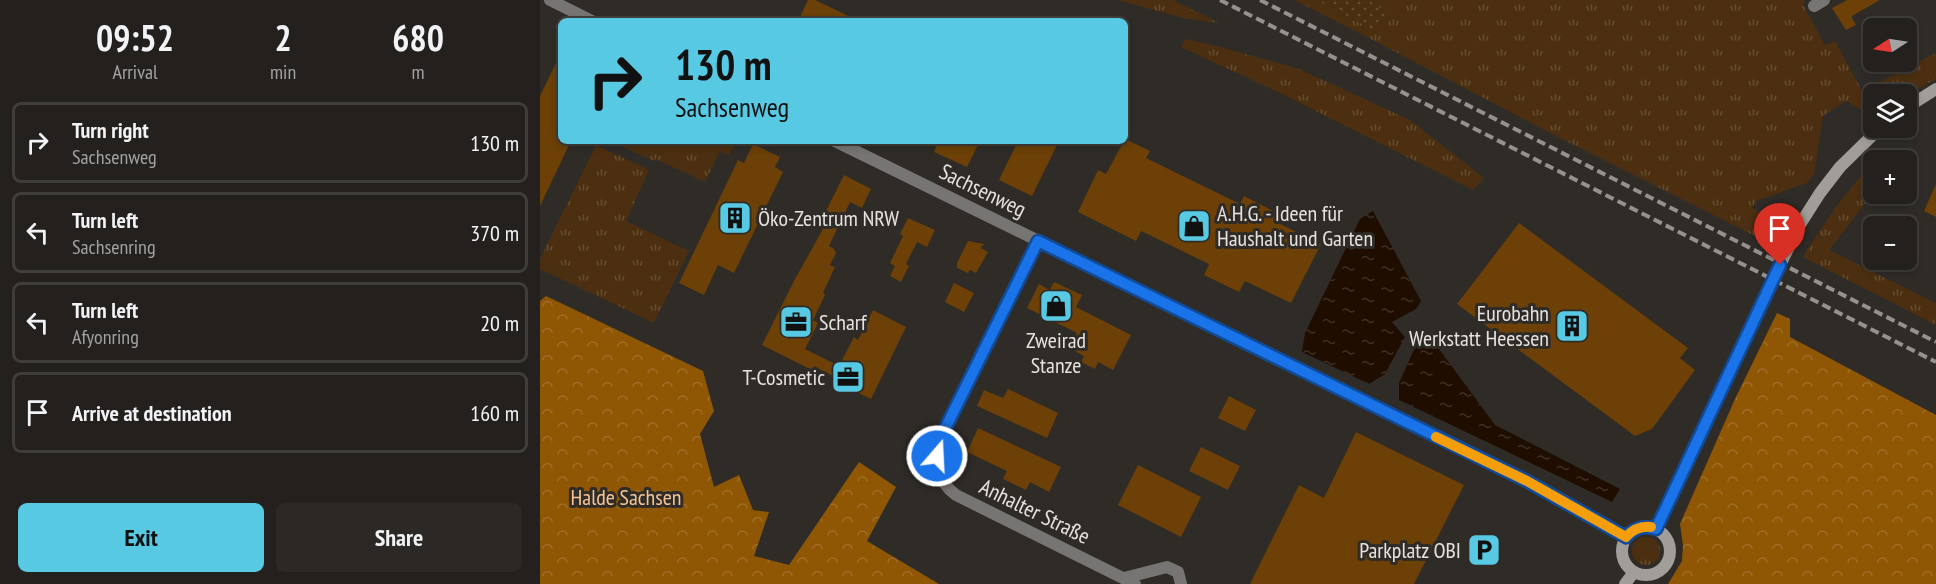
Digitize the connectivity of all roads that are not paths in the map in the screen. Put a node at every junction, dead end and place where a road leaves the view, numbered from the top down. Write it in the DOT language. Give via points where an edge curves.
graph roads {
  1 [pos="550,0"];
  2 [pos="586,18"];
  3 [pos="1936,89"];
  4 [pos="1917,101"];
  5 [pos="1870,138"];
  6 [pos="841,144"];
  7 [pos="1038,241"];
  8 [pos="1656,529"];
  9 [pos="1626,537"];
  10 [pos="1634,572"];
  11 [pos="1130,581"];
  12 [pos="1181,584"];
  13 [pos="1625,584"];
  1 -- 2 [label="street"];
  3 -- 4 [label="street"];
  5 -- 8 [label="street" via="1840,167 1799,226"];
  6 -- 7 [label="street, Sachsenweg"];
  7 -- 9 [label="street, Sachsenweg" via="1527,481"];
  7 -- 11 [label="street, Anhalter Straße" via="939,441 939,474 956,495"];
  8 -- 9 [label="street" via="1640,527"];
  8 -- 10 [label="street" via="1669,543 1668,562 1653,574"];
  9 -- 10 [label="street" via="1622,556"];
  10 -- 13 [label="street"];
  11 -- 12 [label="street, Anhalter Straße" via="1167,567 1178,572"];
}
